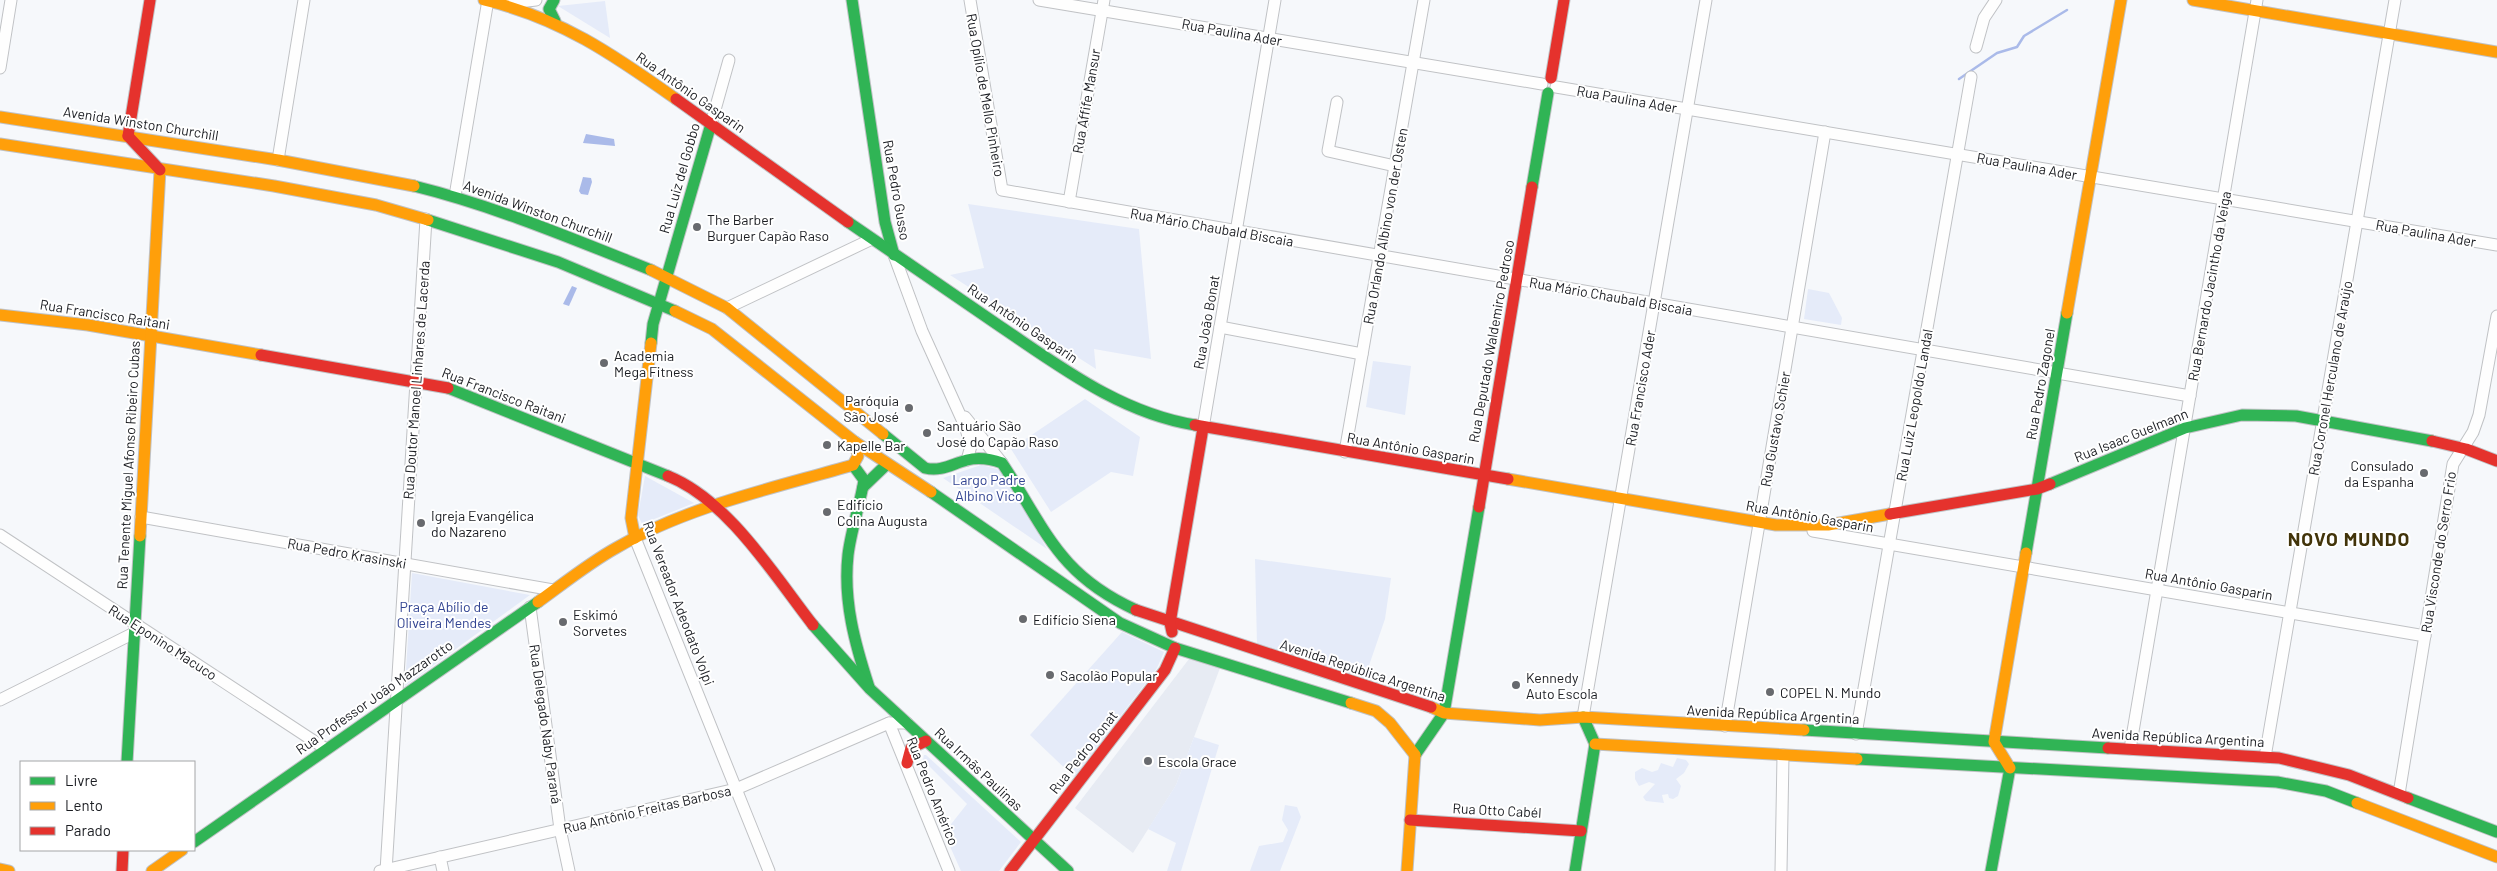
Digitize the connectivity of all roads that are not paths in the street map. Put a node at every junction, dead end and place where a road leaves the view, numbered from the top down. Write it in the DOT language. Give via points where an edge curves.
graph roads {
  1 [pos="11,0"];
  2 [pos="150,0"];
  3 [pos="304,0"];
  4 [pos="487,0"];
  5 [pos="536,0"];
  6 [pos="554,0"];
  7 [pos="852,0"];
  8 [pos="970,0"];
  9 [pos="1040,0"];
  10 [pos="1275,0"];
  11 [pos="1424,0"];
  12 [pos="1564,0"];
  13 [pos="1706,0"];
  14 [pos="1996,0"];
  15 [pos="2121,0"];
  16 [pos="2193,0"];
  17 [pos="2395,0"];
  18 [pos="504,3"];
  19 [pos="1103,5"];
  20 [pos="2256,5"];
  21 [pos="554,21"];
  22 [pos="2389,33"];
  23 [pos="1269,38"];
  24 [pos="1976,47"];
  25 [pos="2497,52"];
  26 [pos="729,60"];
  27 [pos="1414,63"];
  28 [pos="0,68"];
  29 [pos="1971,77"];
  30 [pos="1549,86"];
  31 [pos="1336,102"];
  32 [pos="1688,109"];
  33 [pos="0,117"];
  34 [pos="710,124"];
  35 [pos="1825,132"];
  36 [pos="128,136"];
  37 [pos="0,144"];
  38 [pos="1958,154"];
  39 [pos="278,160"];
  40 [pos="1395,166"];
  41 [pos="160,170"];
  42 [pos="2091,176"];
  43 [pos="1002,190"];
  44 [pos="455,196"];
  45 [pos="2223,199"];
  46 [pos="1069,202"];
  47 [pos="426,218"];
  48 [pos="2357,221"];
  49 [pos="1236,231"];
  50 [pos="872,239"];
  51 [pos="2497,244"];
  52 [pos="894,255"];
  53 [pos="1380,256"];
  54 [pos="666,276"];
  55 [pos="1517,279"];
  56 [pos="751,298"];
  57 [pos="658,303"];
  58 [pos="1654,303"];
  59 [pos="727,308"];
  60 [pos="0,315"];
  61 [pos="2497,316"];
  62 [pos="747,323"];
  63 [pos="1220,327"];
  64 [pos="1792,327"];
  65 [pos="150,335"];
  66 [pos="1923,350"];
  67 [pos="1362,354"];
  68 [pos="2057,373"];
  69 [pos="416,380"];
  70 [pos="2190,396"];
  71 [pos="955,404"];
  72 [pos="2323,420"];
  73 [pos="1203,428"];
  74 [pos="2185,428"];
  75 [pos="855,442"];
  76 [pos="2463,448"];
  77 [pos="1345,452"];
  78 [pos="967,460"];
  79 [pos="2497,461"];
  80 [pos="638,464"];
  81 [pos="887,464"];
  82 [pos="1002,464"];
  83 [pos="853,466"];
  84 [pos="1484,476"];
  85 [pos="863,487"];
  86 [pos="2037,489"];
  87 [pos="1621,499"];
  88 [pos="716,506"];
  89 [pos="1894,515"];
  90 [pos="141,517"];
  91 [pos="1759,522"];
  92 [pos="1776,525"];
  93 [pos="0,536"];
  94 [pos="635,538"];
  95 [pos="1889,545"];
  96 [pos="1067,563"];
  97 [pos="405,564"];
  98 [pos="2024,568"];
  99 [pos="553,590"];
  100 [pos="2157,590"];
  101 [pos="530,607"];
  102 [pos="2290,613"];
  103 [pos="1170,623"];
  104 [pos="135,628"];
  105 [pos="2425,636"];
  106 [pos="1176,648"];
  107 [pos="870,689"];
  108 [pos="0,700"];
  109 [pos="397,700"];
  110 [pos="1444,713"];
  111 [pos="1584,717"];
  112 [pos="890,723"];
  113 [pos="907,723"];
  114 [pos="1725,726"];
  115 [pos="1856,734"];
  116 [pos="926,741"];
  117 [pos="1994,742"];
  118 [pos="1595,744"];
  119 [pos="326,749"];
  120 [pos="2130,749"];
  121 [pos="1414,754"];
  122 [pos="1784,755"];
  123 [pos="2265,757"];
  124 [pos="127,761"];
  125 [pos="907,763"];
  126 [pos="2010,768"];
  127 [pos="736,789"];
  128 [pos="2399,794"];
  129 [pos="1410,820"];
  130 [pos="560,829"];
  131 [pos="1581,831"];
  132 [pos="2497,832"];
  133 [pos="1034,840"];
  134 [pos="195,841"];
  135 [pos="123,851"];
  136 [pos="181,851"];
  137 [pos="2497,856"];
  138 [pos="440,857"];
  139 [pos="0,869"];
  140 [pos="383,870"];
  141 [pos="9,871"];
  142 [pos="122,871"];
  143 [pos="152,871"];
  144 [pos="443,871"];
  145 [pos="569,871"];
  146 [pos="769,871"];
  147 [pos="949,871"];
  148 [pos="1010,871"];
  149 [pos="1068,871"];
  150 [pos="1407,871"];
  151 [pos="1575,871"];
  152 [pos="1781,871"];
  153 [pos="1991,871"];
  1 -- 28 [label="street"];
  2 -- 36 [label="street"];
  3 -- 39 [label="street"];
  4 -- 18 [label="street, Rua Antônio Gasparin"];
  4 -- 44 [label="street"];
  5 -- 18 [label="street"];
  6 -- 21 [label="street" via="549,9"];
  7 -- 52 [label="street, Rua Pedro Gusso" via="885,222"];
  8 -- 43 [label="street, Rua Opílio de Mello Pinheiro"];
  9 -- 19 [label="street, Rua Paulina Ader"];
  10 -- 23 [label="street, Rua João Bonat"];
  11 -- 27 [label="street, Rua Orlando Albino von der Osten"];
  12 -- 30 [label="street, Rua Deputado Waldemiro Pedroso"];
  13 -- 32 [label="street, Rua Francisco Ader"];
  14 -- 24 [label="street" via="1984,18"];
  15 -- 42 [label="street, Rua Pedro Zagonel"];
  16 -- 20 [label="street"];
  17 -- 22 [label="street, Rua Coronel Herculano de Araújo"];
  18 -- 21 [label="street, Rua Antônio Gasparin"];
  19 -- 23 [label="street, Rua Paulina Ader"];
  19 -- 46 [label="street, Rua Affife Mansur"];
  20 -- 22 [label="street"];
  20 -- 45 [label="street, Rua Bernardo Jacintho da Veiga"];
  21 -- 34 [label="street, Rua Antônio Gasparin" via="593,43"];
  22 -- 25 [label="street"];
  22 -- 48 [label="street, Rua Coronel Herculano de Araújo"];
  23 -- 27 [label="street, Rua Paulina Ader"];
  23 -- 49 [label="street, Rua João Bonat"];
  26 -- 34 [label="street, Rua Luiz del Gobbo"];
  27 -- 30 [label="street, Rua Paulina Ader"];
  27 -- 40 [label="street, Rua Orlando Albino von der Osten"];
  29 -- 38 [label="street, Rua Luiz Leopoldo Landal"];
  30 -- 32 [label="street, Rua Paulina Ader"];
  30 -- 55 [label="street, Rua Deputado Waldemiro Pedroso"];
  31 -- 40 [label="street" via="1328,151"];
  32 -- 35 [label="street, Rua Paulina Ader"];
  32 -- 58 [label="street, Rua Francisco Ader"];
  33 -- 36 [label="street, Avenida Winston Churchill"];
  34 -- 50 [label="street, Rua Antônio Gasparin"];
  34 -- 54 [label="street, Rua Luiz del Gobbo"];
  35 -- 38 [label="street, Rua Paulina Ader"];
  35 -- 64 [label="street, Rua Gustavo Schier"];
  36 -- 39 [label="street, Avenida Winston Churchill"];
  36 -- 41 [label="street"];
  37 -- 41 [label="street"];
  38 -- 42 [label="street, Rua Paulina Ader"];
  38 -- 66 [label="street, Rua Luiz Leopoldo Landal"];
  39 -- 44 [label="street, Avenida Winston Churchill" via="375,177"];
  40 -- 53 [label="street, Rua Orlando Albino von der Osten"];
  41 -- 47 [label="street" via="306,191"];
  41 -- 65 [label="street, Rua Tenente Miguel Afonso Ribeiro Cubas"];
  42 -- 45 [label="street, Rua Paulina Ader"];
  42 -- 68 [label="street, Rua Pedro Zagonel"];
  43 -- 46 [label="street, Rua Mário Chaubald Biscaia"];
  44 -- 54 [label="street, Avenida Winston Churchill"];
  45 -- 48 [label="street, Rua Paulina Ader"];
  45 -- 70 [label="street, Rua Bernardo Jacintho da Veiga"];
  46 -- 49 [label="street, Rua Mário Chaubald Biscaia"];
  47 -- 57 [label="street" via="558,262"];
  47 -- 69 [label="street, Rua Doutor Manoel Linhares de Lacerda"];
  48 -- 51 [label="street, Rua Paulina Ader"];
  48 -- 72 [label="street, Rua Coronel Herculano de Araújo"];
  49 -- 53 [label="street, Rua Mário Chaubald Biscaia"];
  49 -- 63 [label="street, Rua João Bonat"];
  50 -- 52 [label="street, Rua Antônio Gasparin"];
  50 -- 56 [label="street"];
  52 -- 71 [label="street, Rua Pedro Gusso" via="922,331"];
  52 -- 73 [label="street, Rua Antônio Gasparin" via="1116,401 1160,418"];
  53 -- 55 [label="street, Rua Mário Chaubald Biscaia"];
  53 -- 67 [label="street, Rua Orlando Albino von der Osten"];
  54 -- 57 [label="street, Rua Luiz del Gobbo"];
  54 -- 59 [label="street, Avenida Winston Churchill"];
  55 -- 58 [label="street, Rua Mário Chaubald Biscaia"];
  55 -- 84 [label="street, Rua Deputado Waldemiro Pedroso"];
  56 -- 59 [label="street"];
  56 -- 62 [label="street" via="744,311"];
  57 -- 75 [label="street" via="712,329"];
  57 -- 80 [label="street, Rua Vereador Adeodato Volpi"];
  58 -- 64 [label="street, Rua Mário Chaubald Biscaia"];
  58 -- 87 [label="street, Rua Francisco Ader"];
  59 -- 62 [label="street, Avenida Winston Churchill"];
  60 -- 65 [label="street, Rua Francisco Raitani"];
  61 -- 76 [label="street, Rua Visconde do Serro Frio" via="2479,415"];
  62 -- 78 [label="street, Avenida Winston Churchill" via="925,468 939,470"];
  63 -- 67 [label="street"];
  63 -- 73 [label="street, Rua João Bonat"];
  64 -- 66 [label="street, Rua Mário Chaubald Biscaia"];
  64 -- 91 [label="street, Rua Gustavo Schier"];
  65 -- 69 [label="street, Rua Francisco Raitani"];
  65 -- 90 [label="street, Rua Tenente Miguel Afonso Ribeiro Cubas"];
  66 -- 68 [label="street, Rua Mário Chaubald Biscaia"];
  66 -- 89 [label="street, Rua Luiz Leopoldo Landal"];
  67 -- 77 [label="street, Rua Orlando Albino von der Osten"];
  68 -- 70 [label="street, Rua Mário Chaubald Biscaia"];
  68 -- 86 [label="street, Rua Pedro Zagonel"];
  69 -- 80 [label="street, Rua Francisco Raitani" via="458,391"];
  69 -- 97 [label="street, Rua Doutor Manoel Linhares de Lacerda"];
  70 -- 74 [label="street, Rua Bernardo Jacintho da Veiga"];
  71 -- 78 [label="street, Rua Pedro Gusso" via="971,446"];
  71 -- 82 [label="street, Rua Pedro Gusso"];
  72 -- 74 [label="street, Rua Isaac Guelmann" via="2250,414"];
  72 -- 76 [label="street, Rua Isaac Guelmann"];
  72 -- 102 [label="street, Rua Coronel Herculano de Araújo"];
  73 -- 77 [label="street, Rua Antônio Gasparin"];
  73 -- 103 [label="street, Rua João Bonat"];
  74 -- 86 [label="street, Rua Isaac Guelmann"];
  74 -- 100 [label="street, Rua Bernardo Jacintho da Veiga"];
  75 -- 81 [label="street"];
  75 -- 83 [label="street" via="858,456"];
  76 -- 79 [label="street, Rua Isaac Guelmann"];
  76 -- 105 [label="street, Rua Visconde do Serro Frio" via="2453,464"];
  77 -- 84 [label="street, Rua Antônio Gasparin"];
  78 -- 82 [label="street, Avenida Winston Churchill" via="986,459"];
  80 -- 88 [label="street, Rua Francisco Raitani" via="676,479"];
  80 -- 94 [label="street, Rua Vereador Adeodato Volpi" via="630,524"];
  81 -- 85 [label="street"];
  81 -- 106 [label="street" via="961,511 1112,618"];
  82 -- 96 [label="street, Rua Pedro Gusso"];
  83 -- 85 [label="street" via="862,474"];
  83 -- 88 [label="street, Rua Professor João Mazzarotto"];
  84 -- 87 [label="street, Rua Antônio Gasparin"];
  84 -- 110 [label="street, Rua Deputado Waldemiro Pedroso"];
  85 -- 107 [label="street" via="848,555 847,592 853,630"];
  86 -- 89 [label="street, Rua Isaac Guelmann"];
  86 -- 98 [label="street, Rua Pedro Zagonel"];
  87 -- 91 [label="street, Rua Antônio Gasparin"];
  87 -- 111 [label="street, Rua Francisco Ader"];
  88 -- 94 [label="street, Rua Professor João Mazzarotto"];
  88 -- 107 [label="street, Rua Francisco Raitani" via="738,527 823,638"];
  89 -- 92 [label="street, Rua Isaac Guelmann" via="1828,525"];
  89 -- 95 [label="street, Rua Luiz Leopoldo Landal"];
  90 -- 97 [label="street, Rua Pedro Krasinski"];
  90 -- 104 [label="street, Rua Tenente Miguel Afonso Ribeiro Cubas"];
  91 -- 92 [label="street, Rua Antônio Gasparin"];
  91 -- 114 [label="street, Rua Gustavo Schier"];
  92 -- 95 [label="street, Rua Antônio Gasparin"];
  93 -- 104 [label="street, Rua Eponino Macuco"];
  94 -- 99 [label="street, Rua Professor João Mazzarotto"];
  94 -- 127 [label="street, Rua Vereador Adeodato Volpi"];
  95 -- 98 [label="street, Rua Antônio Gasparin"];
  95 -- 115 [label="street, Rua Luiz Leopoldo Landal"];
  96 -- 103 [label="street, Avenida República Argentina" via="1130,608"];
  97 -- 99 [label="street, Rua Pedro Krasinski"];
  97 -- 109 [label="street, Rua Doutor Manoel Linhares de Lacerda"];
  98 -- 100 [label="street, Rua Antônio Gasparin"];
  98 -- 117 [label="street, Rua Pedro Zagonel"];
  99 -- 101 [label="street, Rua Professor João Mazzarotto"];
  100 -- 102 [label="street, Rua Antônio Gasparin"];
  100 -- 120 [label="street, Rua Bernardo Jacintho da Veiga"];
  101 -- 109 [label="street, Rua Professor João Mazzarotto"];
  101 -- 130 [label="street, Rua Delegado Naby Paraná"];
  102 -- 105 [label="street, Rua Antônio Gasparin"];
  102 -- 123 [label="street, Rua Coronel Herculano de Araújo"];
  103 -- 106 [label="street, Rua João Bonat"];
  103 -- 110 [label="street, Avenida República Argentina"];
  104 -- 108 [label="street"];
  104 -- 119 [label="street, Rua Eponino Macuco"];
  104 -- 124 [label="street, Rua Tenente Miguel Afonso Ribeiro Cubas"];
  105 -- 128 [label="street, Rua Visconde do Serro Frio"];
  106 -- 121 [label="street" via="1376,711 1390,723"];
  106 -- 133 [label="street, Rua Pedro Bonat" via="1165,670"];
  107 -- 113 [label="street, Rua Irmãs Paulinas"];
  109 -- 119 [label="street, Rua Professor João Mazzarotto"];
  109 -- 140 [label="street, Rua Doutor Manoel Linhares de Lacerda"];
  110 -- 111 [label="street, Avenida República Argentina" via="1540,720"];
  110 -- 121 [label="street"];
  111 -- 114 [label="street, Avenida República Argentina"];
  111 -- 118 [label="street"];
  112 -- 113 [label="street, Rua Antônio Freitas Barbosa"];
  112 -- 125 [label="street, Rua Pedro Américo"];
  112 -- 127 [label="street, Rua Antônio Freitas Barbosa"];
  113 -- 116 [label="street, Rua Irmãs Paulinas"];
  114 -- 115 [label="street, Avenida República Argentina"];
  115 -- 117 [label="street, Avenida República Argentina"];
  116 -- 125 [label="street" via="913,745"];
  116 -- 133 [label="street, Rua Irmãs Paulinas"];
  117 -- 120 [label="street, Avenida República Argentina"];
  117 -- 126 [label="street"];
  118 -- 122 [label="street"];
  118 -- 131 [label="street"];
  119 -- 134 [label="street, Rua Professor João Mazzarotto"];
  120 -- 123 [label="street, Avenida República Argentina"];
  121 -- 129 [label="street"];
  122 -- 126 [label="street"];
  122 -- 152 [label="street"];
  123 -- 128 [label="street, Avenida República Argentina" via="2315,765"];
  125 -- 147 [label="street, Rua Pedro Américo"];
  126 -- 137 [label="street" via="2302,785 2346,798"];
  126 -- 153 [label="street"];
  127 -- 130 [label="street, Rua Antônio Freitas Barbosa"];
  127 -- 146 [label="street, Rua Vereador Adeodato Volpi"];
  128 -- 132 [label="street, Avenida República Argentina"];
  129 -- 131 [label="street, Rua Otto Cabél"];
  129 -- 150 [label="street"];
  130 -- 138 [label="street, Rua Antônio Freitas Barbosa"];
  130 -- 145 [label="street, Rua Delegado Naby Paraná"];
  131 -- 151 [label="street"];
  133 -- 148 [label="street, Rua Pedro Bonat"];
  133 -- 149 [label="street, Rua Irmãs Paulinas"];
  135 -- 142 [label="street"];
  136 -- 143 [label="street"];
  138 -- 140 [label="street, Rua Antônio Freitas Barbosa"];
  138 -- 144 [label="street"];
  139 -- 141 [label="street"];
}
